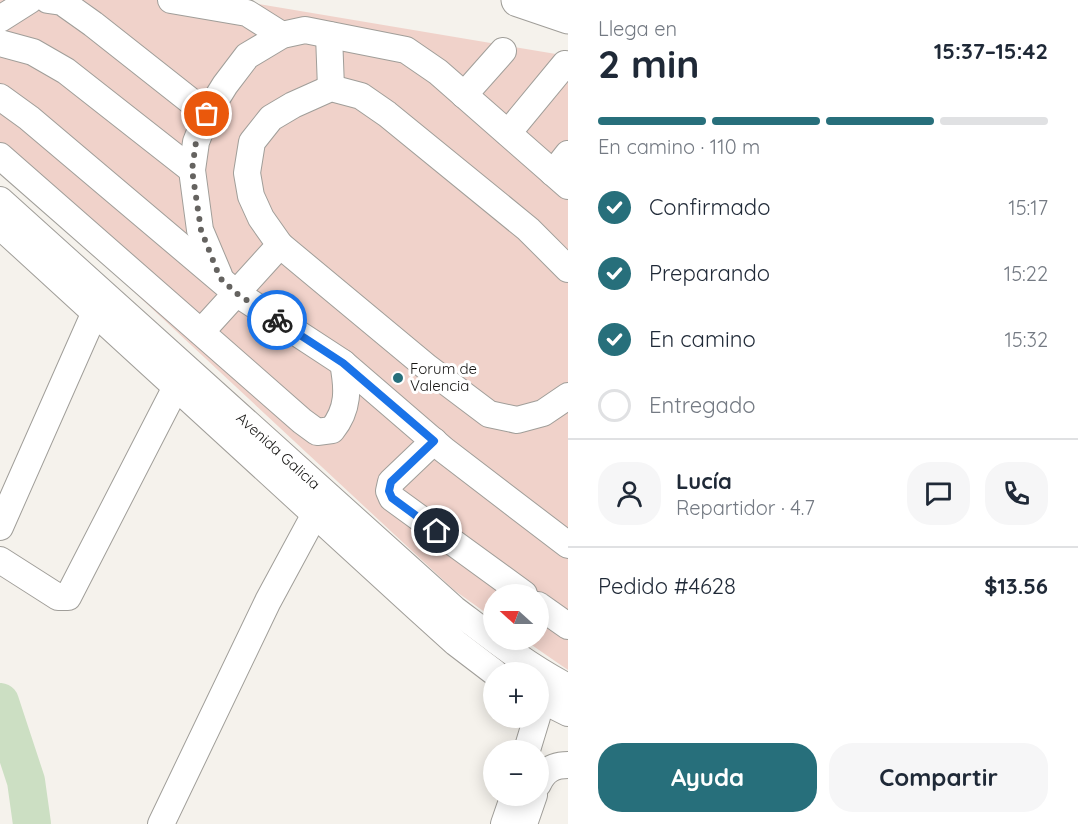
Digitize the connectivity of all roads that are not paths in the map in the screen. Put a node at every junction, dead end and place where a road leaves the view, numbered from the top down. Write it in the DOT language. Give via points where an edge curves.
graph roads {
  1 [pos="30,0"];
  2 [pos="48,0"];
  3 [pos="171,0"];
  4 [pos="519,0"];
  5 [pos="568,8"];
  6 [pos="568,17"];
  7 [pos="0,19"];
  8 [pos="282,35"];
  9 [pos="329,35"];
  10 [pos="0,43"];
  11 [pos="503,51"];
  12 [pos="565,64"];
  13 [pos="331,88"];
  14 [pos="465,95"];
  15 [pos="0,97"];
  16 [pos="207,114"];
  17 [pos="508,133"];
  18 [pos="0,156"];
  19 [pos="192,170"];
  20 [pos="563,171"];
  21 [pos="0,200"];
  22 [pos="4,236"];
  23 [pos="280,245"];
  24 [pos="568,269"];
  25 [pos="228,286"];
  26 [pos="95,312"];
  27 [pos="210,340"];
  28 [pos="343,363"];
  29 [pos="185,381"];
  30 [pos="568,396"];
  31 [pos="434,441"];
  32 [pos="315,514"];
  33 [pos="0,527"];
  34 [pos="568,545"];
  35 [pos="0,560"];
  36 [pos="510,584"];
  37 [pos="549,613"];
  38 [pos="568,626"];
  39 [pos="483,664"];
  40 [pos="568,687"];
  41 [pos="549,708"];
  42 [pos="568,713"];
  43 [pos="568,765"];
  44 [pos="549,769"];
  45 [pos="510,806"];
  46 [pos="530,806"];
  47 [pos="161,824"];
  48 [pos="504,824"];
  49 [pos="524,824"];
  1 -- 7 [label="street"];
  2 -- 16 [label="street" via="62,2 93,24"];
  3 -- 8 [label="street" via="247,13"];
  4 -- 5 [label="highway"];
  4 -- 6 [label="highway"];
  8 -- 9 [label="street" via="305,30"];
  8 -- 16 [label="street" via="247,56"];
  9 -- 13 [label="street"];
  9 -- 14 [label="street" via="406,50"];
  10 -- 19 [label="street" via="33,52 66,71"];
  11 -- 14 [label="street"];
  12 -- 17 [label="street"];
  13 -- 23 [label="street" via="271,118 252,142 247,173 251,196"];
  13 -- 24 [label="street" via="361,96 387,114 528,229"];
  14 -- 17 [label="street"];
  15 -- 25 [label="street"];
  16 -- 19 [label="street" via="196,142"];
  17 -- 20 [label="street"];
  18 -- 27 [label="street"];
  19 -- 25 [label="street" via="201,230"];
  21 -- 29 [label="street, Avenida Galicia"];
  22 -- 26 [label="street, Avenida Galicia"];
  23 -- 25 [label="street"];
  23 -- 30 [label="street" via="489,414 517,420 543,413"];
  25 -- 27 [label="street"];
  25 -- 28 [label="street"];
  26 -- 29 [label="street, Avenida Galicia"];
  26 -- 33 [label="street"];
  27 -- 28 [label="street" via="317,432 332,430 342,418 347,383"];
  27 -- 29 [label="street"];
  28 -- 31 [label="street"];
  29 -- 32 [label="street, Avenida Galicia"];
  29 -- 35 [label="street" via="68,597 58,597"];
  29 -- 40 [label="street, Avenida Galicia" via="454,609 548,677"];
  31 -- 34 [label="street"];
  31 -- 36 [label="street" via="391,482 392,498"];
  32 -- 39 [label="street, Avenida Galicia"];
  32 -- 47 [label="street" via="268,601"];
  37 -- 38 [label="street"];
  41 -- 42 [label="street"];
  43 -- 44 [label="street"];
  45 -- 48 [label="street"];
  46 -- 49 [label="street"];
}
